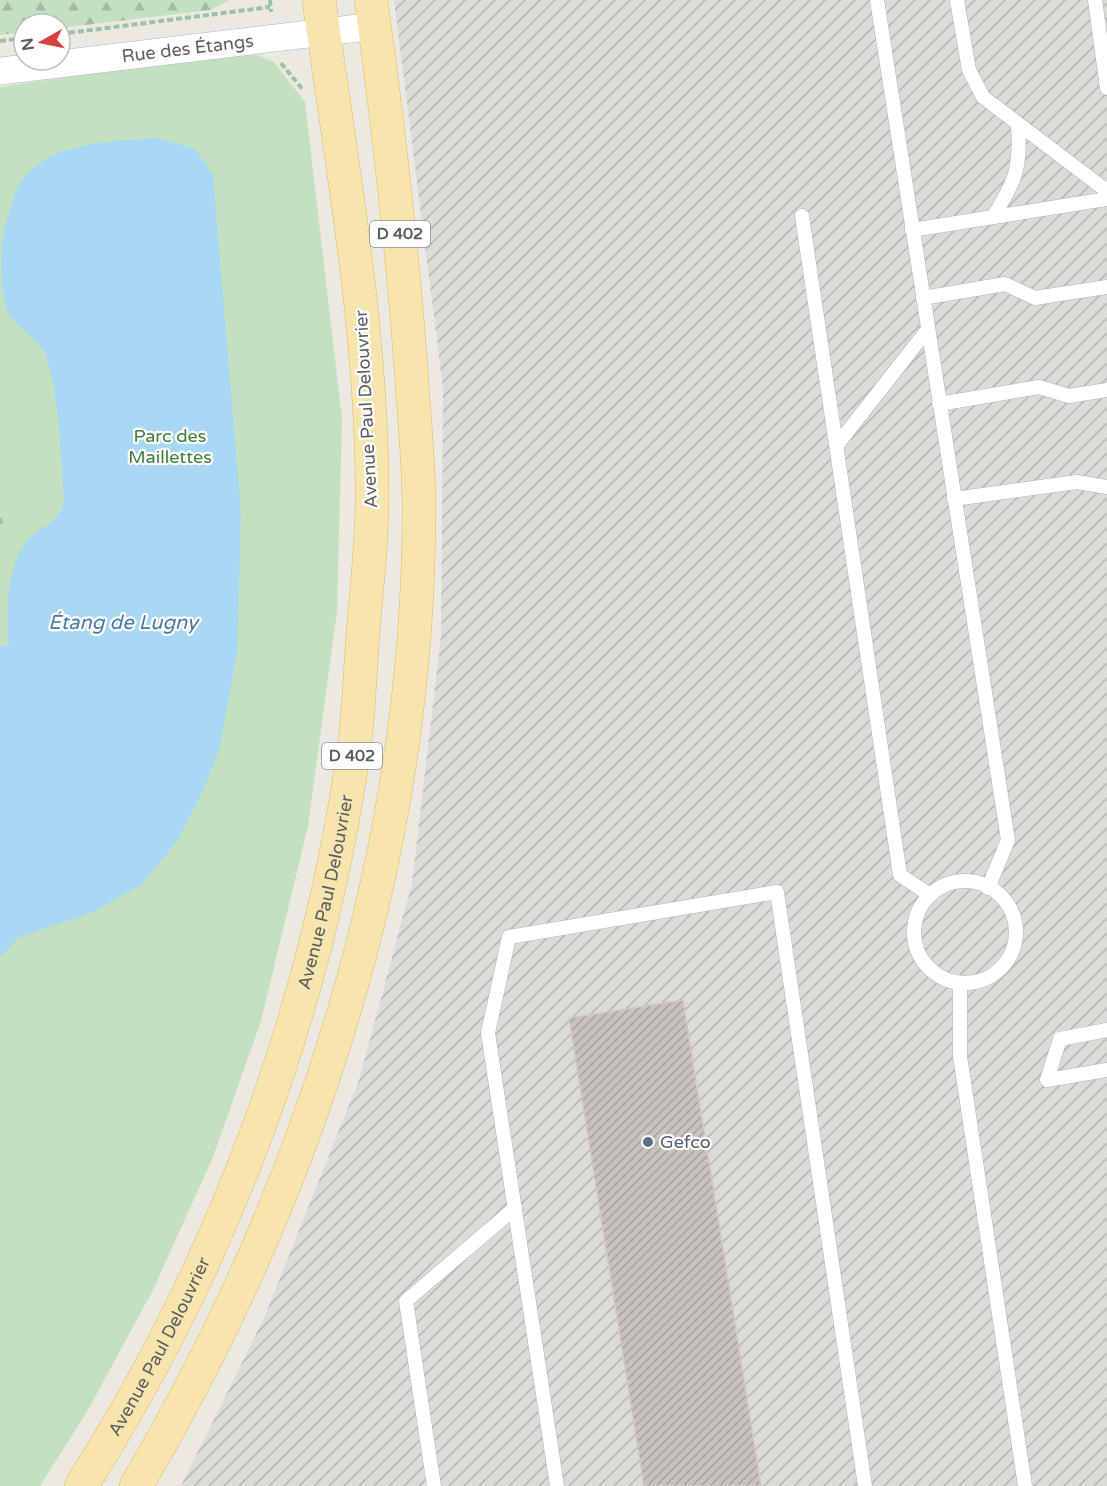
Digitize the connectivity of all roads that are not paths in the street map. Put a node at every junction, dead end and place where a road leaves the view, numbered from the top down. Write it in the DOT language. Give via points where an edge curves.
graph roads {
  1 [pos="877,0"];
  2 [pos="957,0"];
  3 [pos="1095,0"];
  4 [pos="373,13"];
  5 [pos="321,16"];
  6 [pos="0,71"];
  7 [pos="1107,88"];
  8 [pos="1018,123"];
  9 [pos="1107,191"];
  10 [pos="1107,199"];
  11 [pos="802,216"];
  12 [pos="993,217"];
  13 [pos="912,230"];
  14 [pos="1107,287"];
  15 [pos="923,298"];
  16 [pos="928,329"];
  17 [pos="1107,390"];
  18 [pos="939,404"];
  19 [pos="837,445"];
  20 [pos="1107,487"];
  21 [pos="954,499"];
  22 [pos="988,888"];
  23 [pos="930,895"];
  24 [pos="960,982"];
  25 [pos="1107,1030"];
  26 [pos="1107,1070"];
  27 [pos="515,1208"];
  28 [pos="81,1486"];
  29 [pos="136,1486"];
  30 [pos="434,1486"];
  31 [pos="557,1486"];
  32 [pos="865,1486"];
  33 [pos="1025,1486"];
  1 -- 13 [label="lane"];
  2 -- 8 [label="lane" via="969,70 983,97"];
  3 -- 7 [label="lane"];
  4 -- 5 [label="street, Rue des Étangs"];
  4 -- 29 [label="main road, D 402" via="404,266 419,508 408,690 393,800 363,942 306,1129 252,1266 218,1338"];
  5 -- 6 [label="street, Rue des Étangs" via="274,36"];
  5 -- 28 [label="main road, Avenue Paul Delouvrier / D 402" via="351,205 366,350 372,476 354,747 330,884 299,1009 241,1174 183,1307"];
  8 -- 9 [label="lane"];
  8 -- 12 [label="lane" via="1020,146 1015,182"];
  10 -- 12 [label="lane"];
  11 -- 19 [label="lane"];
  12 -- 13 [label="lane"];
  13 -- 15 [label="lane"];
  14 -- 15 [label="lane" via="1035,298 1005,284"];
  15 -- 16 [label="lane"];
  16 -- 18 [label="lane"];
  16 -- 19 [label="lane"];
  17 -- 18 [label="lane" via="1069,396 1039,387"];
  18 -- 21 [label="lane"];
  19 -- 23 [label="lane" via="900,875"];
  20 -- 21 [label="lane" via="1077,482"];
  21 -- 22 [label="lane" via="1008,840"];
  22 -- 23 [label="lane" via="962,881 945,885"];
  22 -- 24 [label="lane" via="1007,904 1014,920 1013,946 1000,969 986,979"];
  23 -- 24 [label="lane" via="915,921 918,952 938,976"];
  24 -- 33 [label="lane" via="960,1056"];
  25 -- 26 [label="lane" via="1060,1039 1047,1080"];
  27 -- 30 [label="lane" via="406,1301"];
  27 -- 31 [label="lane"];
  27 -- 32 [label="lane" via="488,1033 509,937 777,892"];
}
